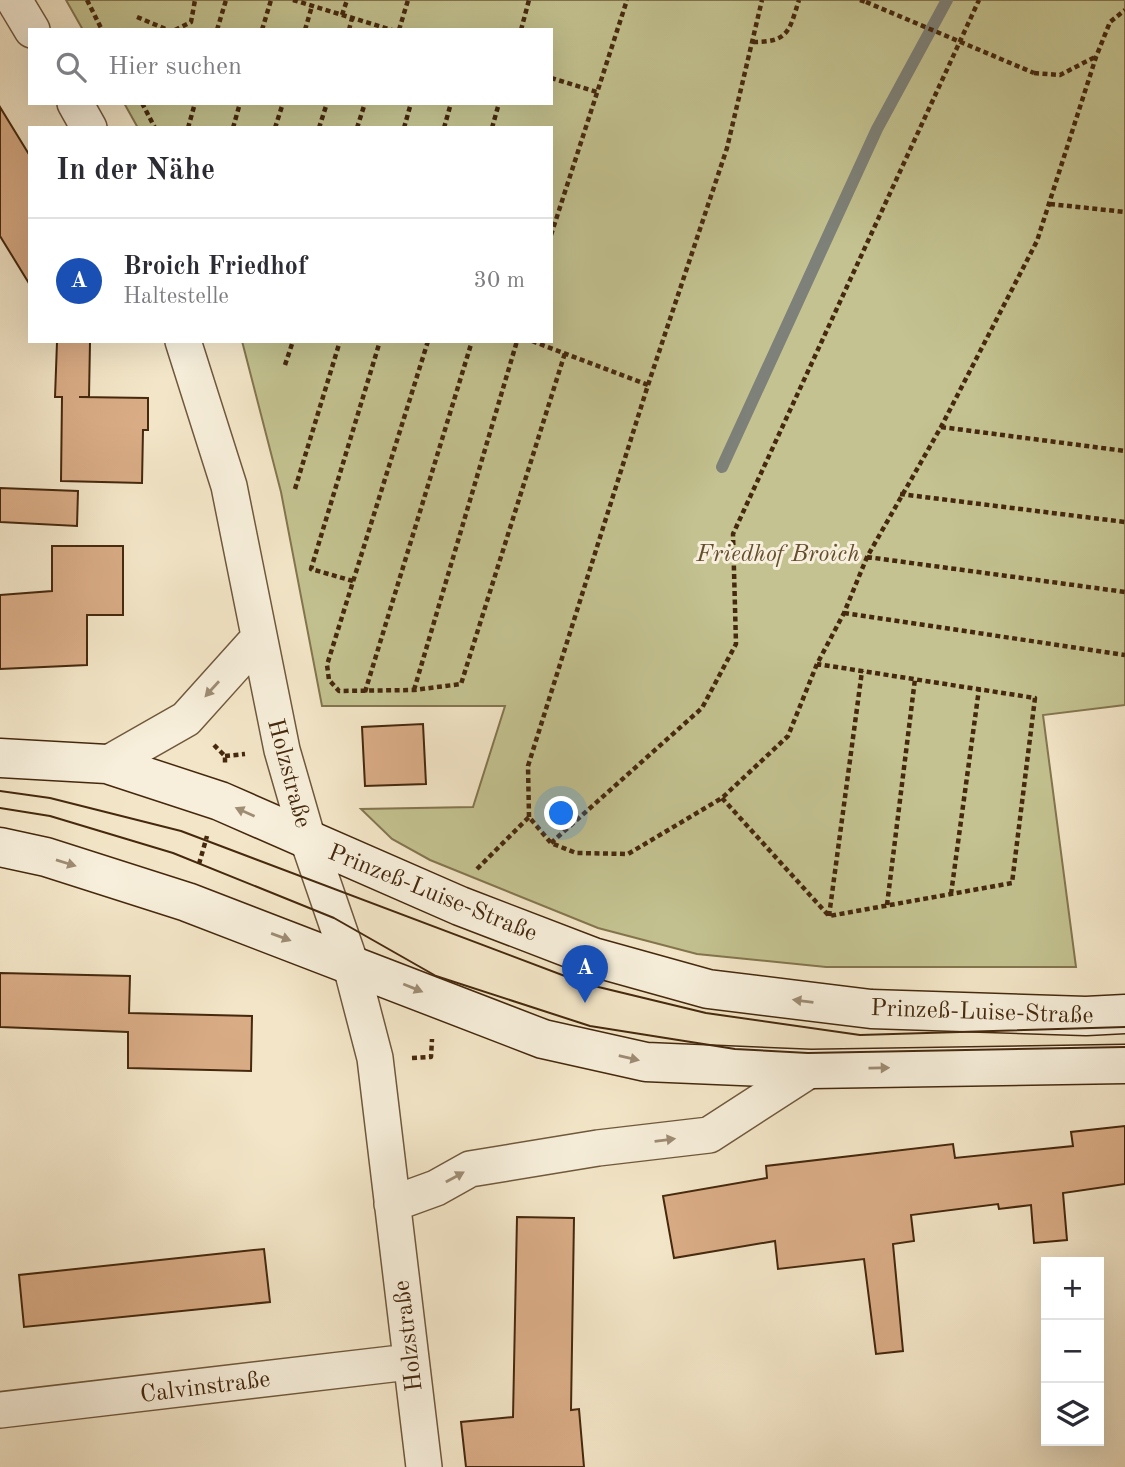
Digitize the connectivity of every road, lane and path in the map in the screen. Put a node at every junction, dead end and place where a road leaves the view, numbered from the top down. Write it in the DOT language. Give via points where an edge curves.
graph roads {
  1 [pos="14,0"];
  2 [pos="86,0"];
  3 [pos="195,0"];
  4 [pos="226,0"];
  5 [pos="271,0"];
  6 [pos="293,0"];
  7 [pos="346,0"];
  8 [pos="408,0"];
  9 [pos="529,0"];
  10 [pos="627,0"];
  11 [pos="762,0"];
  12 [pos="799,0"];
  13 [pos="860,0"];
  14 [pos="979,0"];
  15 [pos="312,6"];
  16 [pos="1125,10"];
  17 [pos="342,15"];
  18 [pos="137,17"];
  19 [pos="352,18"];
  20 [pos="31,28"];
  21 [pos="101,28"];
  22 [pos="163,28"];
  23 [pos="179,28"];
  24 [pos="218,28"];
  25 [pos="263,28"];
  26 [pos="306,28"];
  27 [pos="350,28"];
  28 [pos="386,28"];
  29 [pos="400,28"];
  30 [pos="521,28"];
  31 [pos="753,42"];
  32 [pos="1096,57"];
  33 [pos="553,79"];
  34 [pos="597,92"];
  35 [pos="76,105"];
  36 [pos="143,105"];
  37 [pos="194,105"];
  38 [pos="239,105"];
  39 [pos="282,105"];
  40 [pos="326,105"];
  41 [pos="364,105"];
  42 [pos="410,105"];
  43 [pos="451,105"];
  44 [pos="498,105"];
  45 [pos="88,126"];
  46 [pos="154,126"];
  47 [pos="189,126"];
  48 [pos="234,126"];
  49 [pos="276,126"];
  50 [pos="320,126"];
  51 [pos="358,126"];
  52 [pos="405,126"];
  53 [pos="445,126"];
  54 [pos="493,126"];
  55 [pos="1051,204"];
  56 [pos="1125,212"];
  57 [pos="553,229"];
  58 [pos="184,343"];
  59 [pos="292,343"];
  60 [pos="339,343"];
  61 [pos="379,343"];
  62 [pos="427,343"];
  63 [pos="471,343"];
  64 [pos="516,343"];
  65 [pos="538,343"];
  66 [pos="565,353"];
  67 [pos="285,366"];
  68 [pos="648,385"];
  69 [pos="941,427"];
  70 [pos="1125,451"];
  71 [pos="295,489"];
  72 [pos="900,494"];
  73 [pos="1125,522"];
  74 [pos="867,556"];
  75 [pos="353,581"];
  76 [pos="1125,592"];
  77 [pos="845,613"];
  78 [pos="258,639"];
  79 [pos="1125,654"];
  80 [pos="817,664"];
  81 [pos="862,671"];
  82 [pos="915,679"];
  83 [pos="979,689"];
  84 [pos="414,690"];
  85 [pos="365,691"];
  86 [pos="0,758"];
  87 [pos="107,764"];
  88 [pos="722,798"];
  89 [pos="529,817"];
  90 [pos="308,840"];
  91 [pos="551,844"];
  92 [pos="0,847"];
  93 [pos="951,894"];
  94 [pos="887,905"];
  95 [pos="460,906"];
  96 [pos="829,916"];
  97 [pos="350,962"];
  98 [pos="1125,1014"];
  99 [pos="1125,1064"];
  100 [pos="811,1069"];
  101 [pos="392,1204"];
  102 [pos="409,1362"];
  103 [pos="0,1410"];
  104 [pos="425,1467"];
  1 -- 20 [label="street"];
  2 -- 21 [label="path"];
  3 -- 23 [label="path" via="191,22"];
  4 -- 24 [label="path"];
  5 -- 25 [label="path"];
  6 -- 15 [label="path"];
  7 -- 17 [label="path"];
  8 -- 29 [label="path"];
  9 -- 30 [label="path"];
  10 -- 34 [label="path"];
  11 -- 31 [label="path"];
  12 -- 31 [label="path" via="789,32 774,42"];
  13 -- 32 [label="path, bridge" via="1034,74 1060,75"];
  14 -- 91 [label="path" via="733,534 736,645 702,708"];
  15 -- 17 [label="path"];
  15 -- 26 [label="path"];
  16 -- 32 [label="path" via="1110,22"];
  17 -- 19 [label="path"];
  18 -- 22 [label="path"];
  19 -- 27 [label="path"];
  19 -- 28 [label="path"];
  31 -- 68 [label="path" via="727,148"];
  32 -- 55 [label="path"];
  33 -- 34 [label="path"];
  34 -- 57 [label="path"];
  35 -- 45 [label="street"];
  36 -- 46 [label="path"];
  37 -- 47 [label="path"];
  38 -- 48 [label="path"];
  39 -- 49 [label="path"];
  40 -- 50 [label="path"];
  41 -- 51 [label="path"];
  42 -- 52 [label="path"];
  43 -- 53 [label="path"];
  44 -- 54 [label="path"];
  55 -- 56 [label="path"];
  55 -- 69 [label="path" via="1037,241"];
  58 -- 78 [label="street, Holzstraße" via="229,486"];
  59 -- 67 [label="path"];
  60 -- 71 [label="path"];
  61 -- 75 [label="path" via="312,569"];
  62 -- 75 [label="path"];
  63 -- 85 [label="path"];
  64 -- 84 [label="path"];
  65 -- 66 [label="path"];
  66 -- 68 [label="path"];
  66 -- 84 [label="path" via="461,684"];
  68 -- 89 [label="path" via="528,766"];
  69 -- 70 [label="path"];
  69 -- 72 [label="path"];
  72 -- 73 [label="path"];
  72 -- 74 [label="path"];
  74 -- 76 [label="path"];
  74 -- 77 [label="path"];
  75 -- 85 [label="path" via="327,665 329,680 339,691"];
  77 -- 79 [label="path"];
  77 -- 80 [label="path"];
  78 -- 87 [label="street, one-way" via="186,719"];
  78 -- 90 [label="street, Holzstraße" via="279,740"];
  80 -- 81 [label="path"];
  80 -- 88 [label="path" via="788,736"];
  81 -- 82 [label="path"];
  81 -- 96 [label="path"];
  82 -- 83 [label="path"];
  82 -- 94 [label="path"];
  83 -- 93 [label="path"];
  83 -- 93 [label="path" via="1035,698 1012,883"];
  84 -- 85 [label="path"];
  86 -- 87 [label="main road, Prinzeß-Luise-Straße"];
  90 -- 87 [label="main road, Prinzeß-Luise-Straße, one-way" via="220,801"];
  88 -- 91 [label="path" via="628,854 576,853"];
  88 -- 96 [label="path"];
  89 -- 91 [label="path"];
  89 -- 95 [label="path" via="468,878"];
  90 -- 95 [label="main road, Prinzeß-Luise-Straße"];
  90 -- 97 [label="street, Holzstraße"];
  92 -- 97 [label="main road, Prinzeß-Luise-Straße, one-way" via="162,893"];
  93 -- 94 [label="path"];
  94 -- 96 [label="path"];
  98 -- 95 [label="main road, Prinzeß-Luise-Straße, one-way" via="871,1009 708,989 593,957"];
  97 -- 100 [label="main road, Prinzeß-Luise-Straße, one-way" via="543,1039 646,1062"];
  97 -- 101 [label="street, Holzstraße" via="375,1058"];
  100 -- 99 [label="main road, Prinzeß-Luise-Straße, one-way"];
  101 -- 100 [label="street, one-way" via="470,1169 709,1135"];
  101 -- 102 [label="street, Holzstraße"];
  102 -- 103 [label="street, Calvinstraße"];
  102 -- 104 [label="street, Holzstraße"];
}
